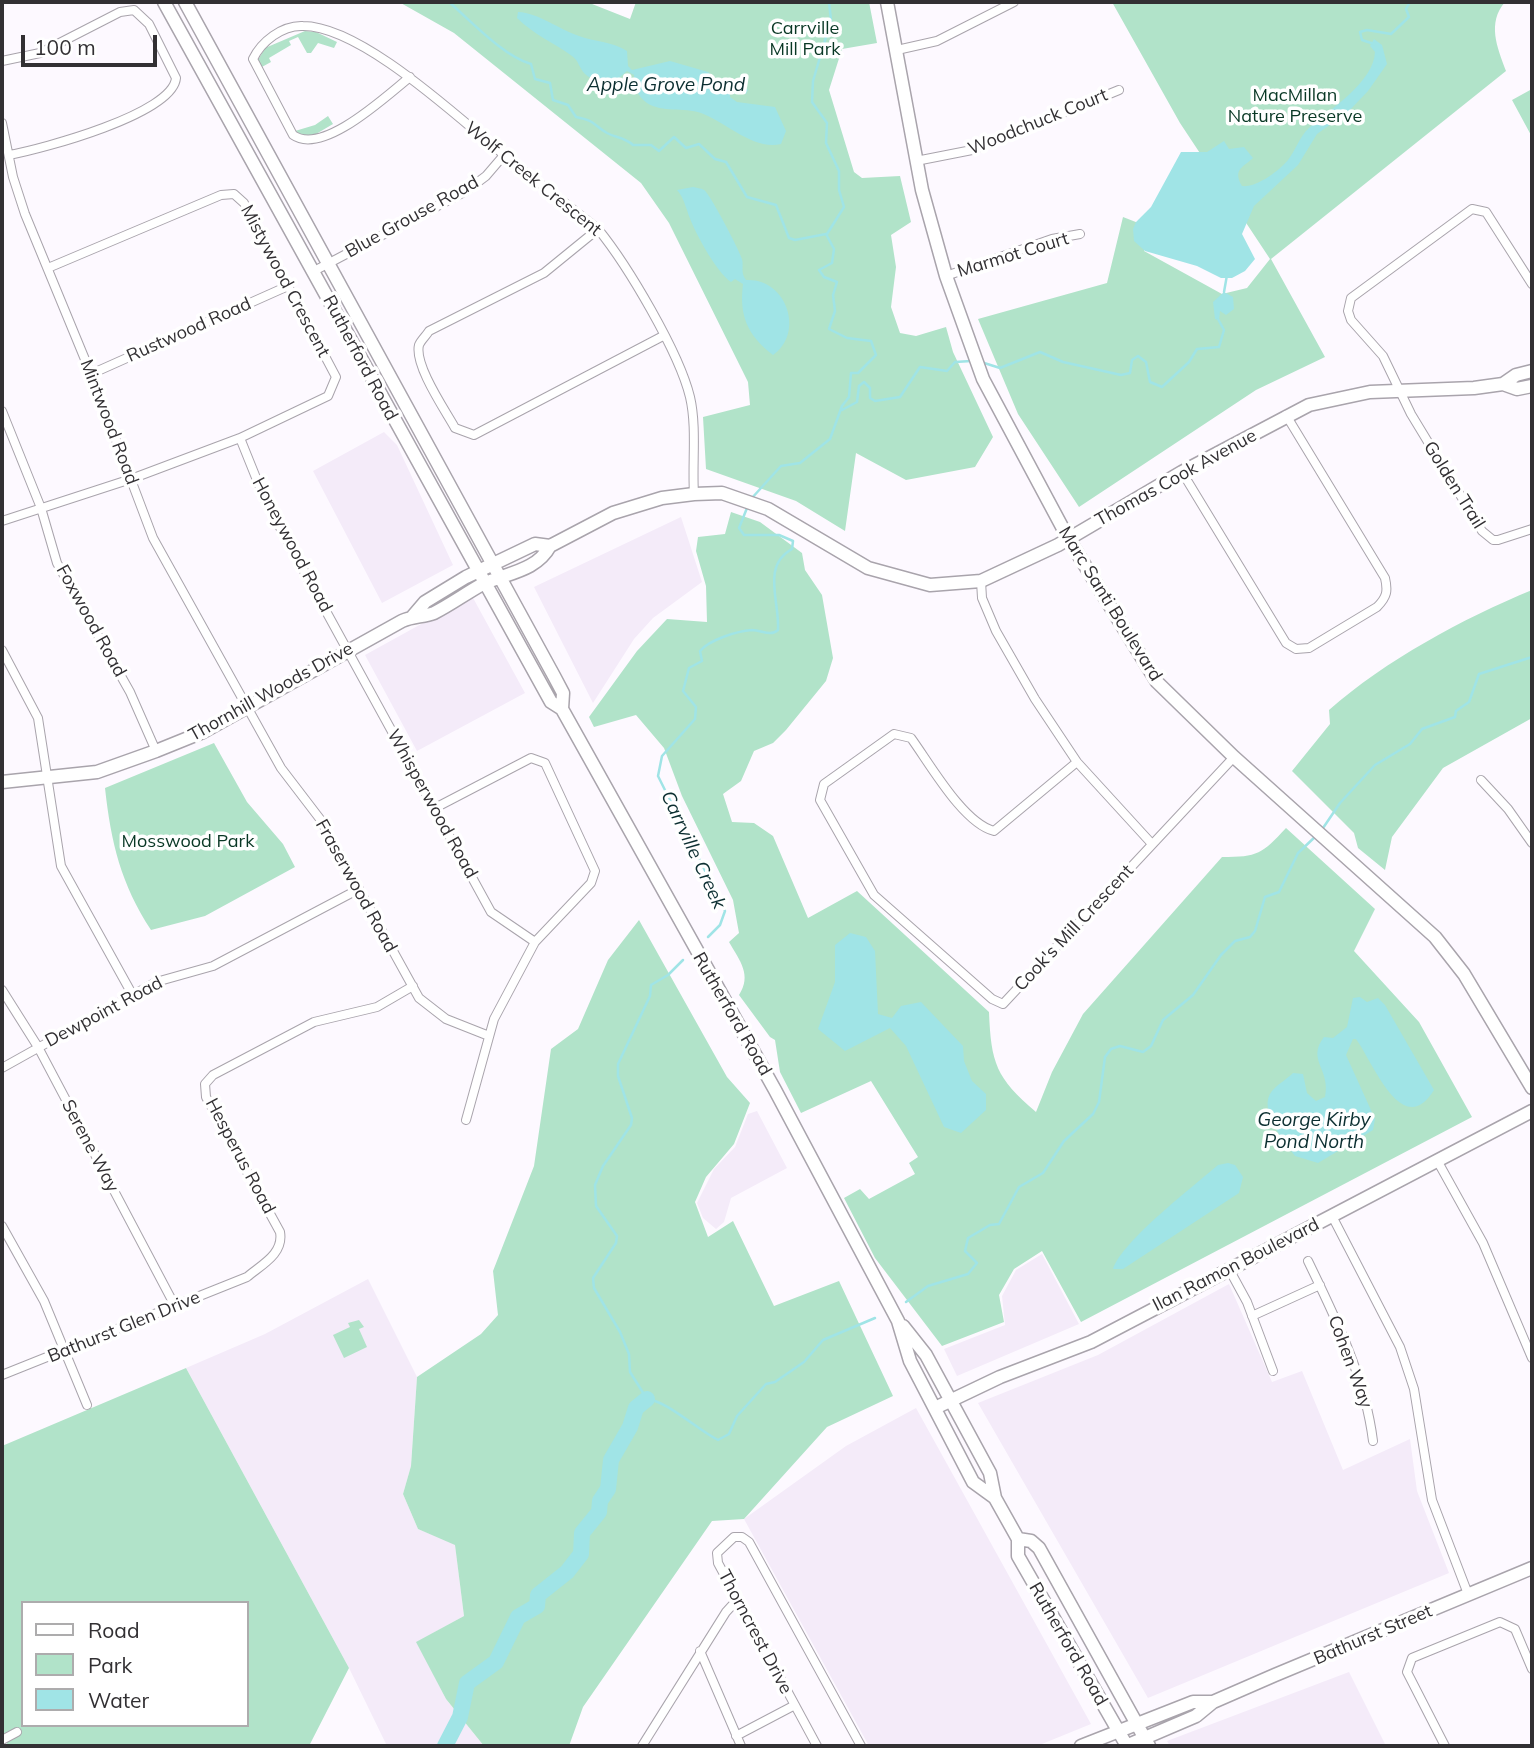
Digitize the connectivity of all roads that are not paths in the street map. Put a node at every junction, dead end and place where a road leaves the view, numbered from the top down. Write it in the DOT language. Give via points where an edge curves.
graph roads {
  1 [pos="164,2"];
  2 [pos="185,2"];
  3 [pos="887,2"];
  4 [pos="1014,2"];
  5 [pos="897,50"];
  6 [pos="2,61"];
  7 [pos="410,77"];
  8 [pos="1119,90"];
  9 [pos="2,123"];
  10 [pos="9,155"];
  11 [pos="504,155"];
  12 [pos="916,161"];
  13 [pos="598,229"];
  14 [pos="1080,234"];
  15 [pos="330,263"];
  16 [pos="48,268"];
  17 [pos="314,271"];
  18 [pos="946,276"];
  19 [pos="1532,284"];
  20 [pos="288,286"];
  21 [pos="663,336"];
  22 [pos="1532,371"];
  23 [pos="91,374"];
  24 [pos="1503,384"];
  25 [pos="1532,386"];
  26 [pos="1400,390"];
  27 [pos="2,411"];
  28 [pos="1286,415"];
  29 [pos="240,438"];
  30 [pos="1182,472"];
  31 [pos="131,479"];
  32 [pos="694,494"];
  33 [pos="41,508"];
  34 [pos="2,521"];
  35 [pos="1532,529"];
  36 [pos="1068,538"];
  37 [pos="550,546"];
  38 [pos="494,565"];
  39 [pos="481,578"];
  40 [pos="502,578"];
  41 [pos="981,581"];
  42 [pos="2,650"];
  43 [pos="348,650"];
  44 [pos="247,708"];
  45 [pos="562,709"];
  46 [pos="156,751"];
  47 [pos="1234,757"];
  48 [pos="1077,762"];
  49 [pos="47,778"];
  50 [pos="1481,780"];
  51 [pos="2,782"];
  52 [pos="435,808"];
  53 [pos="1152,844"];
  54 [pos="1532,844"];
  55 [pos="359,889"];
  56 [pos="535,942"];
  57 [pos="413,986"];
  58 [pos="2,990"];
  59 [pos="132,994"];
  60 [pos="489,1036"];
  61 [pos="38,1047"];
  62 [pos="2,1068"];
  63 [pos="1532,1088"];
  64 [pos="1532,1111"];
  65 [pos="466,1120"];
  66 [pos="1438,1162"];
  67 [pos="1332,1216"];
  68 [pos="2,1226"];
  69 [pos="1308,1261"];
  70 [pos="1229,1269"];
  71 [pos="247,1277"];
  72 [pos="1320,1285"];
  73 [pos="175,1306"];
  74 [pos="1252,1315"];
  75 [pos="898,1321"];
  76 [pos="64,1353"];
  77 [pos="1532,1358"];
  78 [pos="1273,1371"];
  79 [pos="2,1375"];
  80 [pos="949,1400"];
  81 [pos="87,1405"];
  82 [pos="935,1408"];
  83 [pos="1373,1441"];
  84 [pos="995,1498"];
  85 [pos="1018,1539"];
  86 [pos="1532,1568"];
  87 [pos="1468,1594"];
  88 [pos="737,1600"];
  89 [pos="700,1651"];
  90 [pos="1532,1669"];
  91 [pos="1213,1702"];
  92 [pos="794,1705"];
  93 [pos="1136,1724"];
  94 [pos="17,1732"];
  95 [pos="1119,1732"];
  96 [pos="736,1736"];
  97 [pos="2,1740"];
  98 [pos="1147,1742"];
  99 [pos="642,1746"];
  100 [pos="741,1746"];
  101 [pos="817,1746"];
  102 [pos="861,1746"];
  103 [pos="1082,1746"];
  104 [pos="1126,1746"];
  105 [pos="1445,1746"];
  1 -- 17 [label="main road, Rutherford Road"];
  2 -- 15 [label="main road, Rutherford Road"];
  3 -- 5 [label="main road, Marc Santi Boulevard"];
  4 -- 5 [label="street" via="937,41"];
  5 -- 12 [label="main road, Marc Santi Boulevard"];
  6 -- 10 [label="street" via="40,53 120,12 134,10 149,24 176,80 162,98 103,129"];
  7 -- 7 [label="street, Wolf Creek Crescent" via="369,50 322,28 302,25 265,41 253,59 293,135 301,141 326,136 373,108"];
  7 -- 11 [label="street, Wolf Creek Crescent"];
  8 -- 12 [label="street, Woodchuck Court" via="972,150"];
  9 -- 10 [label="street, Mintwood Road"];
  10 -- 16 [label="street, Mintwood Road"];
  11 -- 13 [label="street, Wolf Creek Crescent"];
  11 -- 15 [label="street, Blue Grouse Road" via="466,191"];
  12 -- 18 [label="main road, Marc Santi Boulevard"];
  13 -- 21 [label="street, Wolf Creek Crescent" via="615,250"];
  13 -- 21 [label="street" via="544,273 429,331 419,343 425,373 455,428 474,435"];
  14 -- 18 [label="street, Marmot Court" via="1052,239"];
  15 -- 17 [label="street, Blue Grouse Road"];
  15 -- 38 [label="main road, Rutherford Road"];
  16 -- 20 [label="street, Mistywood Crescent" via="221,195 233,194 244,203"];
  16 -- 23 [label="street, Mintwood Road"];
  17 -- 39 [label="main road, Rutherford Road"];
  18 -- 36 [label="main road, Marc Santi Boulevard" via="983,379"];
  19 -- 26 [label="street, Golden Trail" via="1486,212 1472,209 1351,298 1351,320 1383,356"];
  20 -- 23 [label="street, Rustwood Road"];
  20 -- 29 [label="street, Mistywood Crescent" via="336,377 328,396"];
  21 -- 32 [label="street, Wolf Creek Crescent" via="690,400"];
  22 -- 24 [label="main road, Thomas Cook Avenue" via="1516,374"];
  23 -- 31 [label="street, Mintwood Road"];
  24 -- 25 [label="main road, Thomas Cook Avenue" via="1517,389"];
  24 -- 26 [label="main road, Thomas Cook Avenue"];
  26 -- 28 [label="main road, Thomas Cook Avenue" via="1333,398"];
  26 -- 35 [label="street, Golden Trail" via="1482,531 1498,540"];
  27 -- 33 [label="street, Foxwood Road"];
  28 -- 30 [label="main road, Thomas Cook Avenue"];
  28 -- 30 [label="street" via="1385,578 1387,589 1377,607 1308,648 1296,649 1286,643"];
  29 -- 31 [label="street, Mistywood Crescent"];
  29 -- 43 [label="street, Honeywood Road" via="265,500"];
  30 -- 36 [label="main road, Thomas Cook Avenue"];
  31 -- 33 [label="street, Mistywood Crescent"];
  31 -- 44 [label="street, Mintwood Road" via="153,538"];
  32 -- 37 [label="main road, Thomas Cook Avenue" via="613,513"];
  32 -- 41 [label="main road, Thomas Cook Avenue" via="722,493 768,509 868,568 907,580 930,584"];
  33 -- 34 [label="street, Mistywood Crescent"];
  33 -- 46 [label="street, Foxwood Road" via="57,563 130,692"];
  36 -- 41 [label="main road, Thomas Cook Avenue"];
  36 -- 47 [label="main road, Marc Santi Boulevard" via="1157,682"];
  37 -- 38 [label="main road, Thomas Cook Avenue" via="534,544"];
  37 -- 40 [label="main road, Thomas Cook Avenue" via="543,558"];
  38 -- 39 [label="main road, Thomas Cook Avenue"];
  38 -- 40 [label="main road, Rutherford Road"];
  39 -- 40 [label="main road, Thomas Cook Avenue"];
  39 -- 43 [label="main road, Thornhill Woods Drive" via="431,614 413,616"];
  39 -- 45 [label="main road, Rutherford Road" via="551,702"];
  40 -- 45 [label="main road, Rutherford Road" via="563,693"];
  41 -- 48 [label="street" via="982,598 996,631"];
  42 -- 49 [label="street" via="38,718"];
  43 -- 44 [label="main road, Thornhill Woods Drive"];
  43 -- 52 [label="street, Whisperwood Road"];
  44 -- 46 [label="main road, Thornhill Woods Drive"];
  44 -- 55 [label="street, Fraserwood Road" via="281,768 320,819"];
  45 -- 75 [label="main road, Rutherford Road"];
  46 -- 49 [label="main road, Thornhill Woods Drive" via="97,772"];
  47 -- 53 [label="street, Cook's Mill Crescent"];
  47 -- 63 [label="main road, Marc Santi Boulevard" via="1435,937 1464,974"];
  48 -- 53 [label="street"];
  48 -- 53 [label="street, Cook's Mill Crescent" via="994,831 981,828 963,808 911,738 894,734 824,784 820,800 874,895 1003,1004"];
  49 -- 51 [label="main road, Thornhill Woods Drive"];
  49 -- 59 [label="street" via="61,866"];
  50 -- 54 [label="street"];
  52 -- 56 [label="street, Whisperwood Road" via="491,912"];
  52 -- 56 [label="street" via="531,758 545,763 595,871 591,883"];
  55 -- 57 [label="street, Fraserwood Road"];
  55 -- 59 [label="street, Dewpoint Road" via="213,966 156,982"];
  56 -- 60 [label="street"];
  57 -- 60 [label="street, Fraserwood Road" via="419,998 446,1019"];
  57 -- 71 [label="street, Hesperus Road" via="377,1007 314,1022 213,1075 205,1084 206,1097 280,1234 277,1251"];
  58 -- 61 [label="street, Serene Way"];
  59 -- 61 [label="street, Dewpoint Road"];
  60 -- 65 [label="street"];
  61 -- 62 [label="street, Dewpoint Road"];
  61 -- 73 [label="street, Serene Way"];
  64 -- 66 [label="main road, Ilan Ramon Boulevard"];
  66 -- 67 [label="main road, Ilan Ramon Boulevard"];
  66 -- 77 [label="street" via="1483,1243"];
  67 -- 70 [label="main road, Ilan Ramon Boulevard"];
  67 -- 87 [label="street" via="1400,1347 1414,1389 1432,1500"];
  68 -- 76 [label="street" via="44,1301"];
  69 -- 72 [label="street, Cohen Way"];
  70 -- 74 [label="street"];
  70 -- 80 [label="main road, Ilan Ramon Boulevard" via="1091,1342"];
  71 -- 73 [label="street, Bathurst Glen Drive"];
  72 -- 74 [label="street"];
  72 -- 83 [label="street, Cohen Way" via="1352,1357 1370,1412"];
  73 -- 76 [label="street, Bathurst Glen Drive"];
  74 -- 78 [label="street"];
  75 -- 80 [label="main road, Rutherford Road" via="926,1355"];
  75 -- 82 [label="main road, Rutherford Road" via="910,1361"];
  76 -- 79 [label="street, Bathurst Glen Drive"];
  76 -- 81 [label="street"];
  80 -- 82 [label="main road, Ilan Ramon Boulevard"];
  80 -- 84 [label="main road, Rutherford Road" via="990,1473"];
  82 -- 84 [label="main road, Rutherford Road" via="974,1482"];
  84 -- 85 [label="main road, Rutherford Road"];
  85 -- 93 [label="main road, Rutherford Road" via="1039,1548"];
  85 -- 95 [label="main road, Rutherford Road" via="1018,1556"];
  86 -- 87 [label="main road, Bathurst Street"];
  87 -- 91 [label="main road, Bathurst Street"];
  88 -- 89 [label="street"];
  88 -- 92 [label="street, Thorncrest Drive"];
  88 -- 102 [label="street, Thorncrest Drive" via="718,1563 718,1553 734,1537 743,1537"];
  89 -- 96 [label="street"];
  89 -- 99 [label="street"];
  90 -- 105 [label="street" via="1515,1629 1500,1622 1412,1658 1407,1672"];
  91 -- 93 [label="main road, Bathurst Street" via="1193,1702"];
  91 -- 98 [label="main road, Bathurst Street"];
  92 -- 96 [label="street"];
  92 -- 101 [label="street, Thorncrest Drive"];
  93 -- 95 [label="main road, Bathurst Street"];
  93 -- 98 [label="main road, Rutherford Road"];
  94 -- 97 [label="street"];
  95 -- 103 [label="main road, Bathurst Street"];
  95 -- 104 [label="main road, Rutherford Road"];
  96 -- 100 [label="street"];
  98 -- 104 [label="main road, Bathurst Street"];
}
